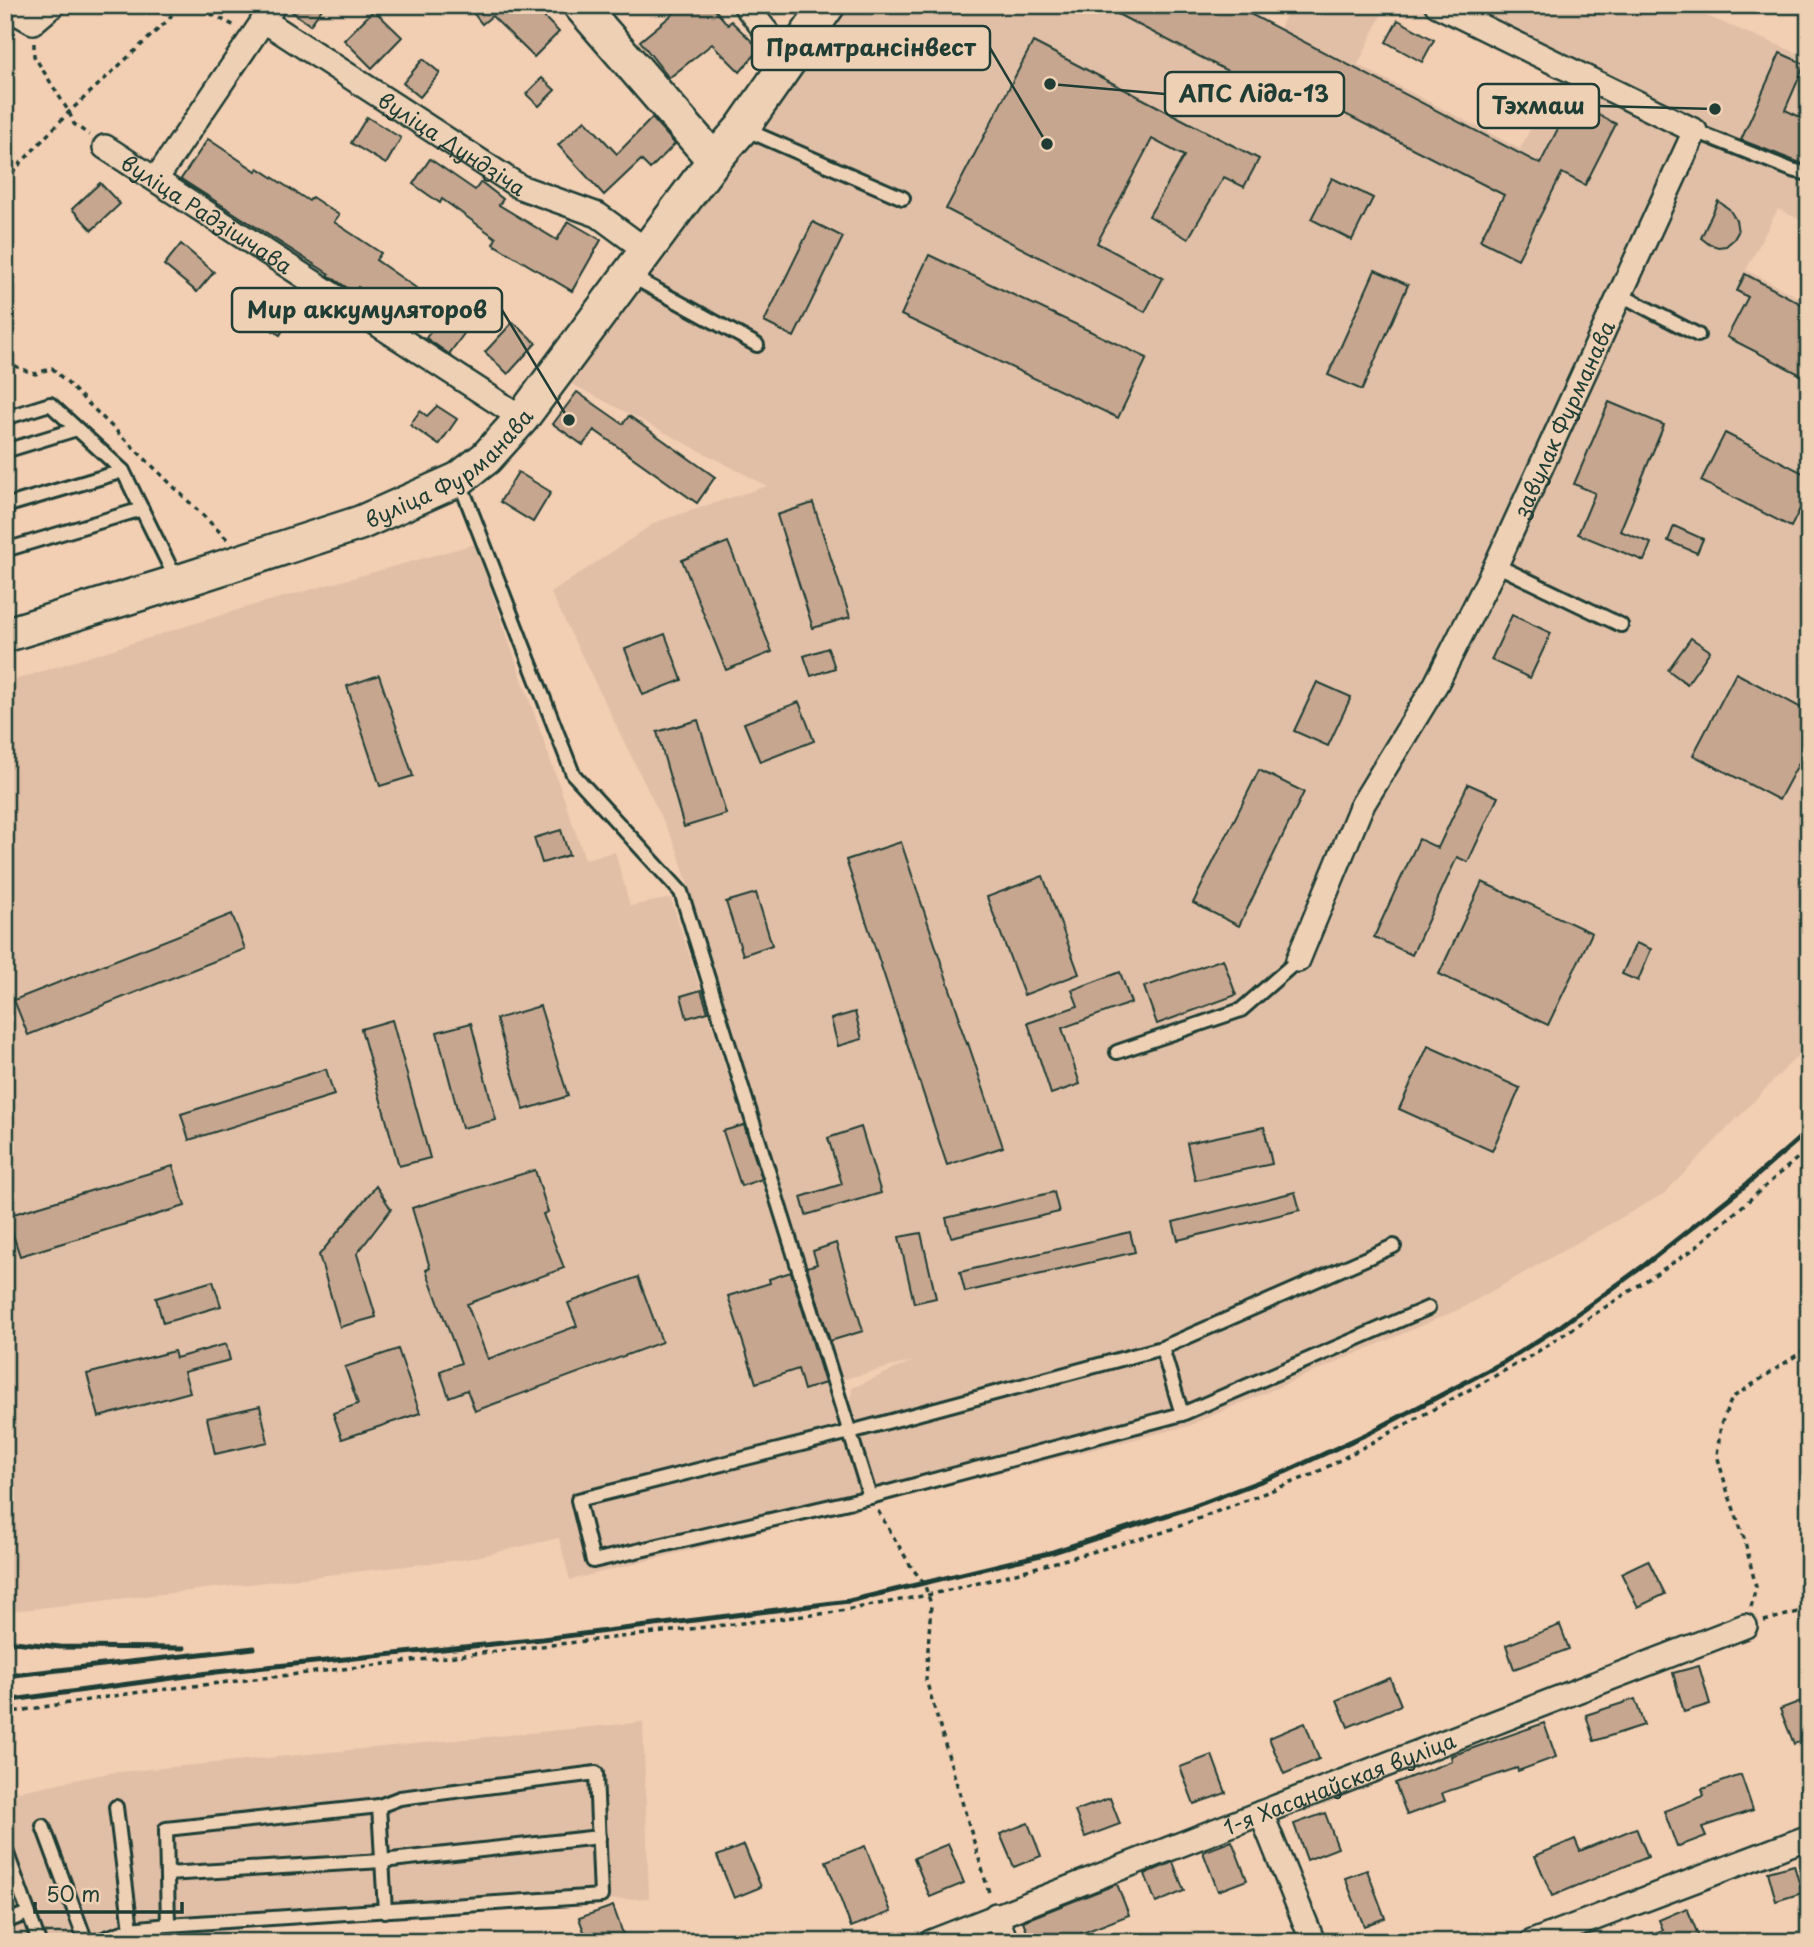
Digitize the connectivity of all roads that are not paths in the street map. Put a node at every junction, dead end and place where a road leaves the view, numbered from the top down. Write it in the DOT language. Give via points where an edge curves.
graph roads {
  1 [pos="11,5"];
  2 [pos="53,5"];
  3 [pos="580,5"];
  4 [pos="745,5"];
  5 [pos="828,5"];
  6 [pos="1437,5"];
  7 [pos="263,20"];
  8 [pos="789,60"];
  9 [pos="742,128"];
  10 [pos="1695,131"];
  11 [pos="105,147"];
  12 [pos="714,160"];
  13 [pos="1809,174"];
  14 [pos="156,179"];
  15 [pos="902,198"];
  16 [pos="638,262"];
  17 [pos="1619,294"];
  18 [pos="1698,335"];
  19 [pos="757,345"];
  20 [pos="5,418"];
  21 [pos="522,418"];
  22 [pos="77,429"];
  23 [pos="5,451"];
  24 [pos="123,471"];
  25 [pos="458,479"];
  26 [pos="5,506"];
  27 [pos="142,509"];
  28 [pos="5,550"];
  29 [pos="1496,565"];
  30 [pos="178,582"];
  31 [pos="1621,625"];
  32 [pos="5,635"];
  33 [pos="1298,960"];
  34 [pos="1117,1052"];
  35 [pos="1394,1246"];
  36 [pos="1428,1308"];
  37 [pos="1163,1348"];
  38 [pos="1182,1414"];
  39 [pos="850,1432"];
  40 [pos="870,1497"];
  41 [pos="1745,1626"];
  42 [pos="379,1806"];
  43 [pos="116,1807"];
  44 [pos="1261,1812"];
  45 [pos="43,1826"];
  46 [pos="599,1837"];
  47 [pos="1809,1837"];
  48 [pos="5,1848"];
  49 [pos="382,1861"];
  50 [pos="167,1874"];
  51 [pos="385,1911"];
  52 [pos="28,1913"];
  53 [pos="996,1915"];
  54 [pos="5,1922"];
  55 [pos="168,1925"];
  56 [pos="131,1929"];
  57 [pos="38,1942"];
  58 [pos="86,1942"];
  59 [pos="95,1942"];
  60 [pos="931,1942"];
  61 [pos="1006,1942"];
  62 [pos="1313,1942"];
  63 [pos="1532,1942"];
  1 -- 2 [label="street" via="33,22"];
  3 -- 12 [label="street"];
  4 -- 8 [label="street"];
  5 -- 8 [label="street, вуліца Фурманава"];
  6 -- 10 [label="street"];
  7 -- 14 [label="street"];
  7 -- 16 [label="street, вуліца Дундзіча" via="520,187 598,215"];
  8 -- 9 [label="street, вуліца Фурманава"];
  9 -- 12 [label="street, вуліца Фурманава"];
  9 -- 15 [label="lane"];
  10 -- 13 [label="lane"];
  10 -- 17 [label="street, завулак Фурманава"];
  11 -- 14 [label="street, вуліца Радзішчава"];
  12 -- 16 [label="street, вуліца Фурманава"];
  14 -- 21 [label="street, вуліца Радзішчава"];
  16 -- 19 [label="lane"];
  16 -- 21 [label="street, вуліца Фурманава"];
  17 -- 18 [label="lane"];
  17 -- 29 [label="street, завулак Фурманава"];
  20 -- 22 [label="lane" via="50,404"];
  21 -- 25 [label="street, вуліца Фурманава" via="486,458"];
  22 -- 23 [label="lane"];
  22 -- 24 [label="lane"];
  24 -- 26 [label="lane"];
  24 -- 27 [label="lane"];
  25 -- 30 [label="street, вуліца Фурманава" via="360,523"];
  25 -- 39 [label="lane" via="573,774 681,892"];
  27 -- 28 [label="lane"];
  27 -- 30 [label="lane"];
  29 -- 31 [label="lane"];
  29 -- 33 [label="street, завулак Фурманава" via="1436,684 1361,807"];
  30 -- 32 [label="street, вуліца Фурманава"];
  33 -- 34 [label="lane" via="1241,1010"];
  35 -- 37 [label="lane"];
  36 -- 38 [label="lane"];
  37 -- 38 [label="lane"];
  37 -- 39 [label="lane"];
  38 -- 40 [label="lane"];
  39 -- 40 [label="lane"];
  39 -- 40 [label="lane" via="578,1500 593,1561"];
  41 -- 44 [label="street, 1-я Хасанаўская вуліца"];
  42 -- 46 [label="lane" via="400,1798 596,1773"];
  42 -- 49 [label="lane"];
  42 -- 50 [label="lane" via="166,1829"];
  43 -- 56 [label="lane"];
  44 -- 53 [label="street, 1-я Хасанаўская вуліца"];
  44 -- 62 [label="street"];
  45 -- 58 [label="lane"];
  46 -- 49 [label="lane"];
  46 -- 51 [label="lane" via="601,1896"];
  47 -- 63 [label="street"];
  48 -- 52 [label="lane"];
  49 -- 50 [label="lane"];
  49 -- 51 [label="lane"];
  50 -- 55 [label="lane"];
  51 -- 55 [label="lane"];
  52 -- 54 [label="lane"];
  52 -- 57 [label="lane"];
  53 -- 60 [label="street, 1-я Хасанаўская вуліца"];
  53 -- 61 [label="street"];
  55 -- 56 [label="lane"];
  56 -- 59 [label="lane"];
}
